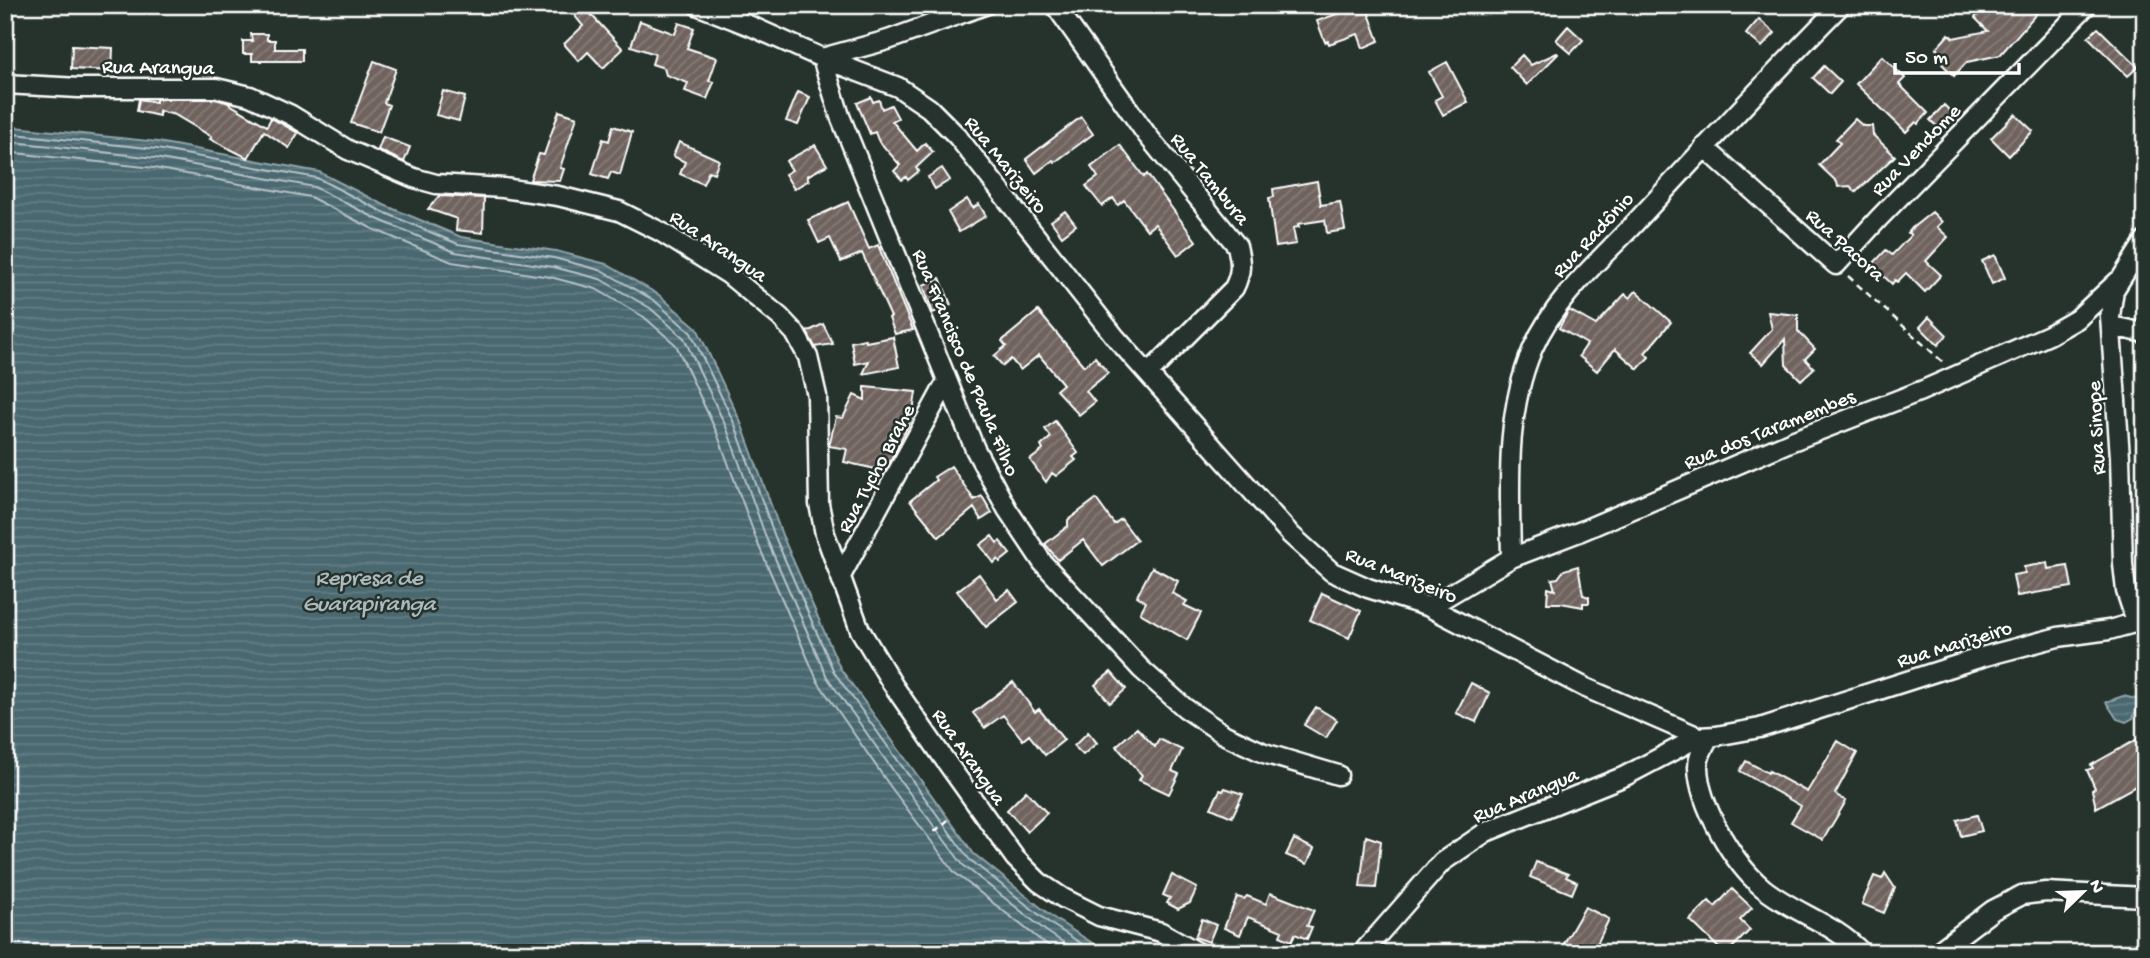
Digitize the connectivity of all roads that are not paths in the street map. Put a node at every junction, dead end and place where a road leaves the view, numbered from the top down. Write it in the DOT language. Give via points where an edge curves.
graph roads {
  1 [pos="697,5"];
  2 [pos="985,5"];
  3 [pos="1055,5"];
  4 [pos="1841,5"];
  5 [pos="2087,5"];
  6 [pos="822,58"];
  7 [pos="5,84"];
  8 [pos="1704,147"];
  9 [pos="2145,241"];
  10 [pos="1836,265"];
  11 [pos="2118,281"];
  12 [pos="2111,326"];
  13 [pos="2145,333"];
  14 [pos="1149,373"];
  15 [pos="947,381"];
  16 [pos="1511,558"];
  17 [pos="841,576"];
  18 [pos="1429,607"];
  19 [pos="2140,620"];
  20 [pos="1704,737"];
  21 [pos="1338,775"];
  22 [pos="2145,897"];
  23 [pos="1199,953"];
  24 [pos="1362,953"];
  25 [pos="1862,953"];
  26 [pos="1936,953"];
  1 -- 6 [label="street, Rua Marizeiro"];
  2 -- 6 [label="street"];
  3 -- 14 [label="street, Rua Tambura" via="1147,135 1237,246 1242,264 1234,288"];
  4 -- 8 [label="street, Rua Radônio"];
  5 -- 10 [label="street, Rua Vendome"];
  6 -- 14 [label="street, Rua Marizeiro" via="898,87 929,108 957,136 1116,338"];
  6 -- 15 [label="street, Rua Francisco de Paula Filho" via="840,116"];
  7 -- 17 [label="street, Rua Arangua" via="216,88 250,96 348,150 414,178 558,196 619,211 661,232 728,274 780,317 808,357 817,396 819,504"];
  8 -- 10 [label="street, Rua Pacora"];
  8 -- 16 [label="street, Rua Radônio" via="1564,298 1534,346 1511,432"];
  9 -- 11 [label="street, Rua Sinope"];
  11 -- 12 [label="street, Rua Sinope"];
  11 -- 16 [label="street, Rua dos Taramembes" via="2064,327"];
  12 -- 13 [label="street"];
  12 -- 19 [label="street, Rua Sinope" via="2123,564 2126,591"];
  14 -- 18 [label="street, Rua Marizeiro" via="1291,535 1332,572"];
  15 -- 17 [label="street, Rua Tycho Brahe"];
  15 -- 21 [label="street, Rua Francisco de Paula Filho" via="975,449 1021,530 1044,563 1141,669 1225,735"];
  16 -- 18 [label="street, Rua dos Taramembes"];
  17 -- 23 [label="street, Rua Arangua" via="860,630 893,685 1015,858 1063,898 1099,916 1161,932"];
  18 -- 20 [label="street, Rua Marizeiro" via="1586,688"];
  19 -- 20 [label="street, Rua Marizeiro" via="2020,647 1760,727"];
  20 -- 24 [label="street, Rua Arangua" via="1625,776 1486,832 1442,862"];
  20 -- 25 [label="street" via="1700,780 1712,816 1733,854 1762,887 1827,925"];
  22 -- 26 [label="street" via="2022,895 1993,910"];
}
